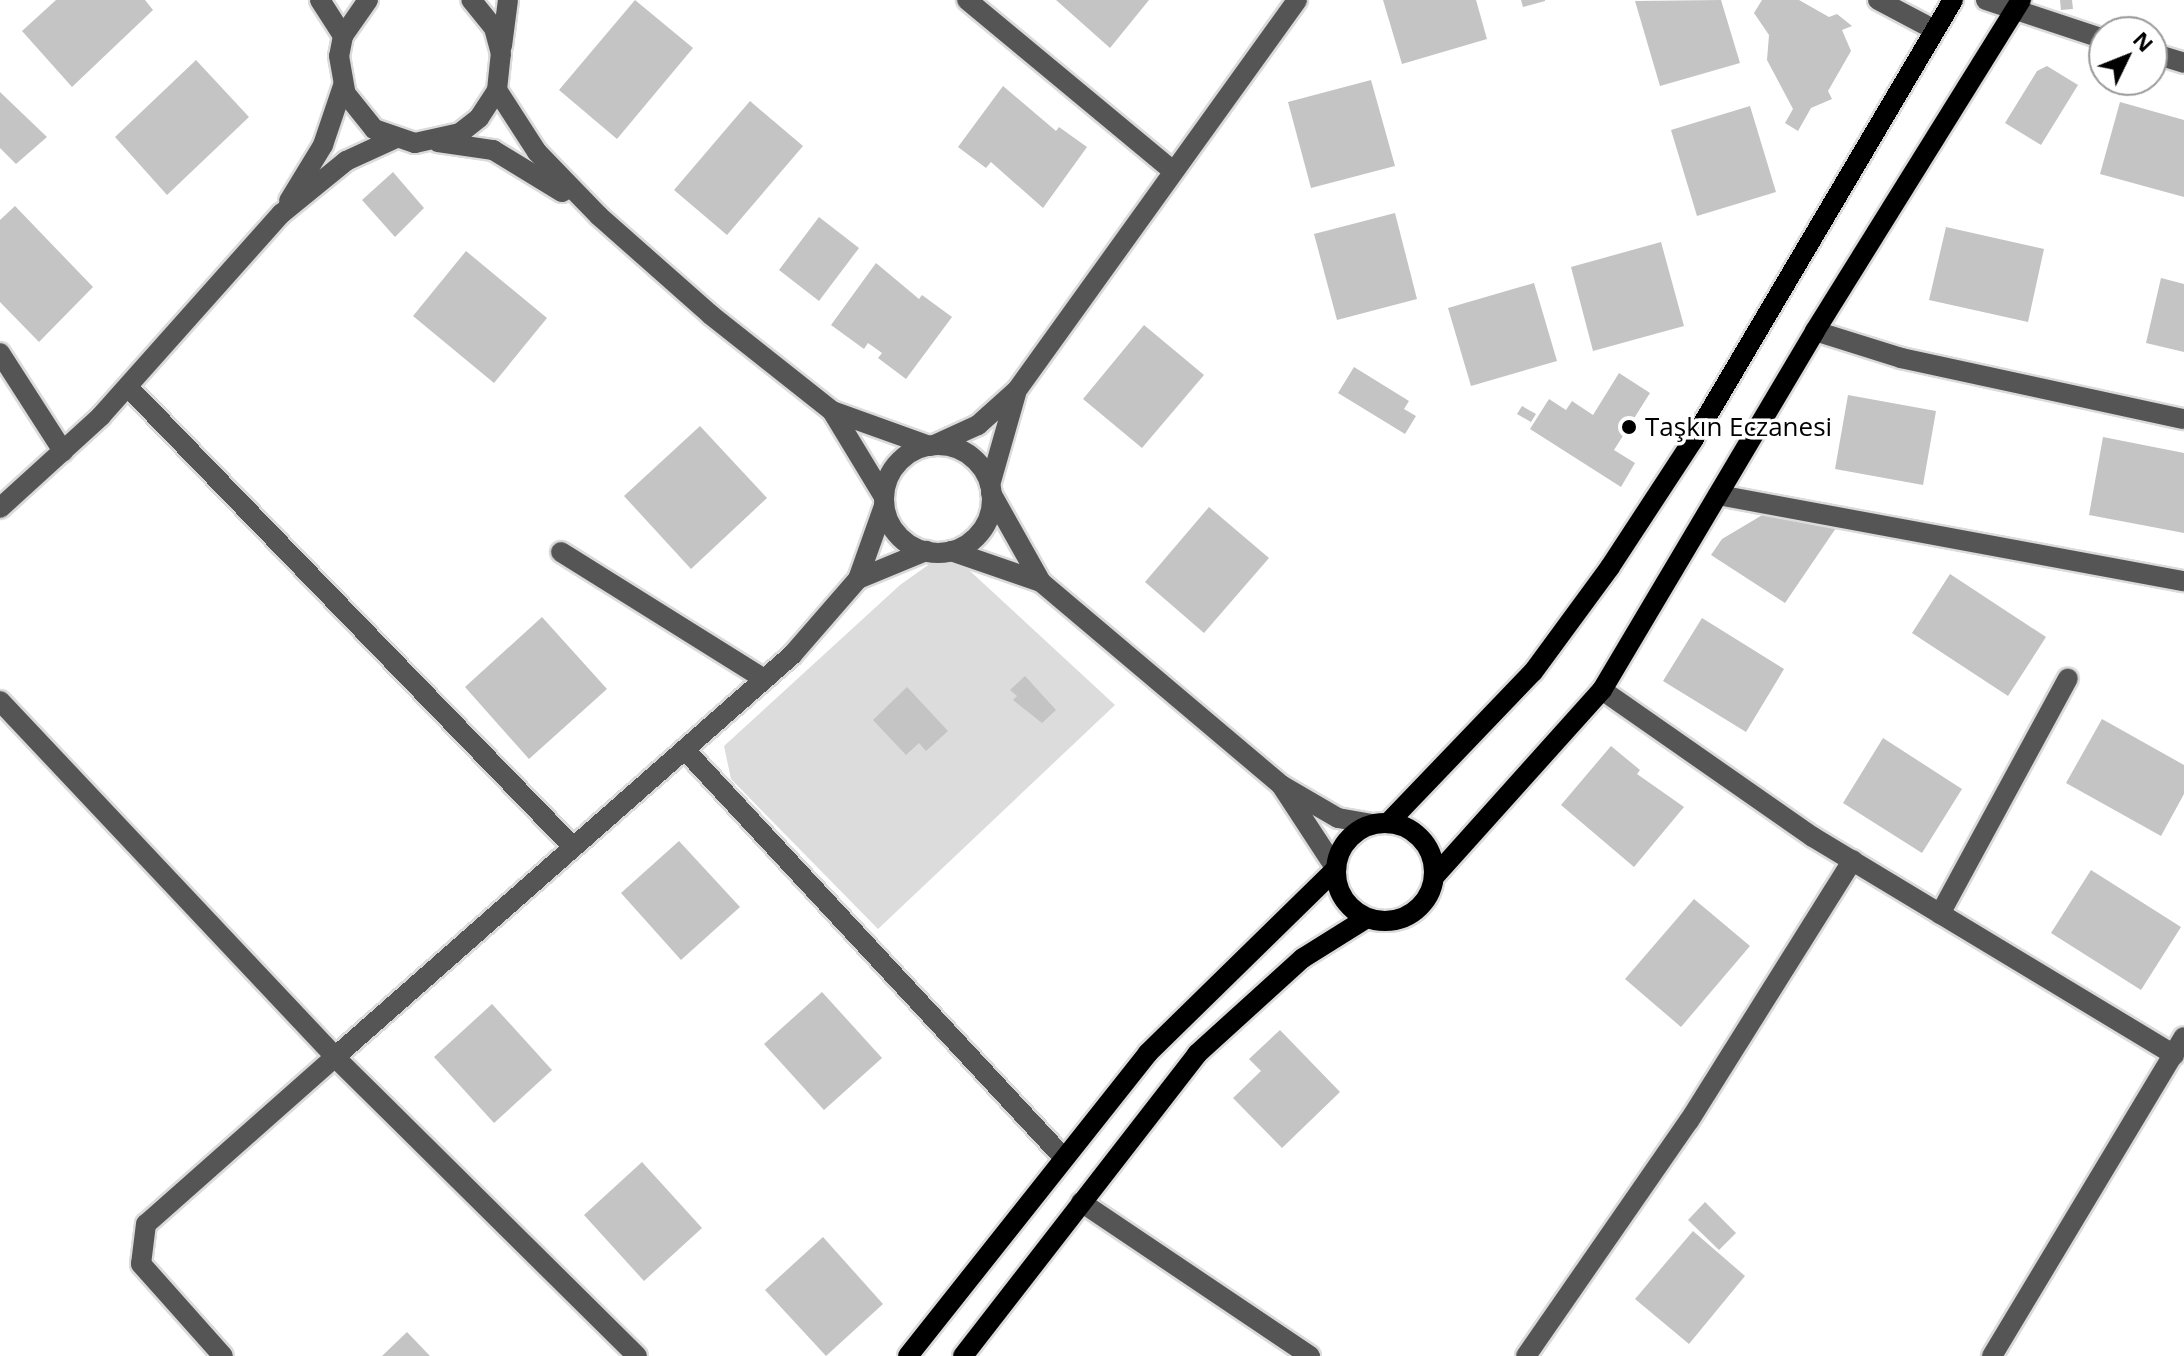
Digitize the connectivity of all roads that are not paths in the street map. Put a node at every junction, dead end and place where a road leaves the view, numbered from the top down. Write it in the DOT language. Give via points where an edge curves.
graph roads {
  1 [pos="320,0"];
  2 [pos="368,0"];
  3 [pos="471,0"];
  4 [pos="508,0"];
  5 [pos="967,0"];
  6 [pos="1297,0"];
  7 [pos="1878,0"];
  8 [pos="1953,0"];
  9 [pos="1986,0"];
  10 [pos="2017,6"];
  11 [pos="1935,30"];
  12 [pos="2088,33"];
  13 [pos="343,36"];
  14 [pos="501,54"];
  15 [pos="343,86"];
  16 [pos="497,90"];
  17 [pos="394,139"];
  18 [pos="436,142"];
  19 [pos="1172,170"];
  20 [pos="281,214"];
  21 [pos="599,216"];
  22 [pos="1815,331"];
  23 [pos="0,353"];
  24 [pos="129,388"];
  25 [pos="1017,390"];
  26 [pos="832,411"];
  27 [pos="2184,419"];
  28 [pos="932,445"];
  29 [pos="63,451"];
  30 [pos="990,489"];
  31 [pos="1718,495"];
  32 [pos="884,502"];
  33 [pos="0,508"];
  34 [pos="926,551"];
  35 [pos="951,551"];
  36 [pos="561,552"];
  37 [pos="858,579"];
  38 [pos="2184,581"];
  39 [pos="1041,582"];
  40 [pos="2068,678"];
  41 [pos="764,679"];
  42 [pos="1602,690"];
  43 [pos="0,701"];
  44 [pos="685,750"];
  45 [pos="1281,785"];
  46 [pos="1380,823"];
  47 [pos="572,846"];
  48 [pos="1853,860"];
  49 [pos="1336,869"];
  50 [pos="1435,876"];
  51 [pos="1940,914"];
  52 [pos="1367,918"];
  53 [pos="2179,1046"];
  54 [pos="335,1057"];
  55 [pos="1062,1156"];
  56 [pos="1081,1202"];
  57 [pos="223,1356"];
  58 [pos="637,1356"];
  59 [pos="908,1356"];
  60 [pos="963,1356"];
  61 [pos="1310,1356"];
  62 [pos="1526,1356"];
  63 [pos="1992,1356"];
  1 -- 13 [label="street"];
  2 -- 13 [label="street"];
  3 -- 14 [label="street" via="494,28"];
  4 -- 14 [label="street"];
  5 -- 19 [label="street"];
  6 -- 19 [label="street"];
  7 -- 11 [label="street"];
  8 -- 11 [label="main road"];
  9 -- 10 [label="street"];
  10 -- 12 [label="street"];
  10 -- 22 [label="main road"];
  11 -- 46 [label="main road" via="1693,440 1602,578 1533,672"];
  13 -- 15 [label="street"];
  14 -- 16 [label="street"];
  15 -- 17 [label="street" via="358,114"];
  15 -- 20 [label="street" via="323,145"];
  16 -- 18 [label="street" via="479,118"];
  16 -- 21 [label="street" via="537,152"];
  17 -- 18 [label="street"];
  17 -- 20 [label="street" via="346,161"];
  18 -- 21 [label="street" via="493,150"];
  19 -- 25 [label="street"];
  20 -- 24 [label="street"];
  21 -- 26 [label="street" via="711,315"];
  22 -- 27 [label="street" via="1901,358"];
  22 -- 31 [label="main road"];
  23 -- 29 [label="street"];
  24 -- 29 [label="street"];
  24 -- 47 [label="street"];
  25 -- 28 [label="street" via="978,425"];
  25 -- 30 [label="street"];
  26 -- 28 [label="street"];
  26 -- 32 [label="street"];
  28 -- 30 [label="street" via="956,447 972,457"];
  28 -- 32 [label="street" via="903,456 891,470"];
  29 -- 33 [label="street"];
  30 -- 35 [label="street" via="986,524 974,539"];
  30 -- 39 [label="street"];
  31 -- 38 [label="street"];
  31 -- 42 [label="main road"];
  32 -- 34 [label="street" via="904,541"];
  32 -- 37 [label="street"];
  34 -- 35 [label="street"];
  34 -- 37 [label="street"];
  35 -- 39 [label="street"];
  36 -- 41 [label="street"];
  37 -- 41 [label="street"];
  39 -- 45 [label="street"];
  40 -- 51 [label="street"];
  41 -- 44 [label="street"];
  42 -- 48 [label="street"];
  42 -- 50 [label="main road"];
  43 -- 54 [label="street"];
  44 -- 47 [label="street"];
  44 -- 55 [label="street"];
  45 -- 46 [label="street" via="1338,818"];
  45 -- 49 [label="street"];
  46 -- 49 [label="main road" via="1347,840"];
  46 -- 50 [label="main road" via="1417,834 1433,860"];
  47 -- 54 [label="street"];
  48 -- 51 [label="street"];
  48 -- 62 [label="street" via="1689,1121"];
  49 -- 52 [label="main road" via="1344,898"];
  49 -- 55 [label="main road" via="1148,1053"];
  50 -- 52 [label="main road" via="1424,904 1412,914 1398,920"];
  51 -- 53 [label="street"];
  52 -- 56 [label="main road" via="1303,958 1197,1054"];
  53 -- 63 [label="street"];
  54 -- 57 [label="street" via="146,1224 141,1264"];
  54 -- 58 [label="street"];
  55 -- 59 [label="main road"];
  56 -- 60 [label="main road"];
  56 -- 61 [label="street"];
}
